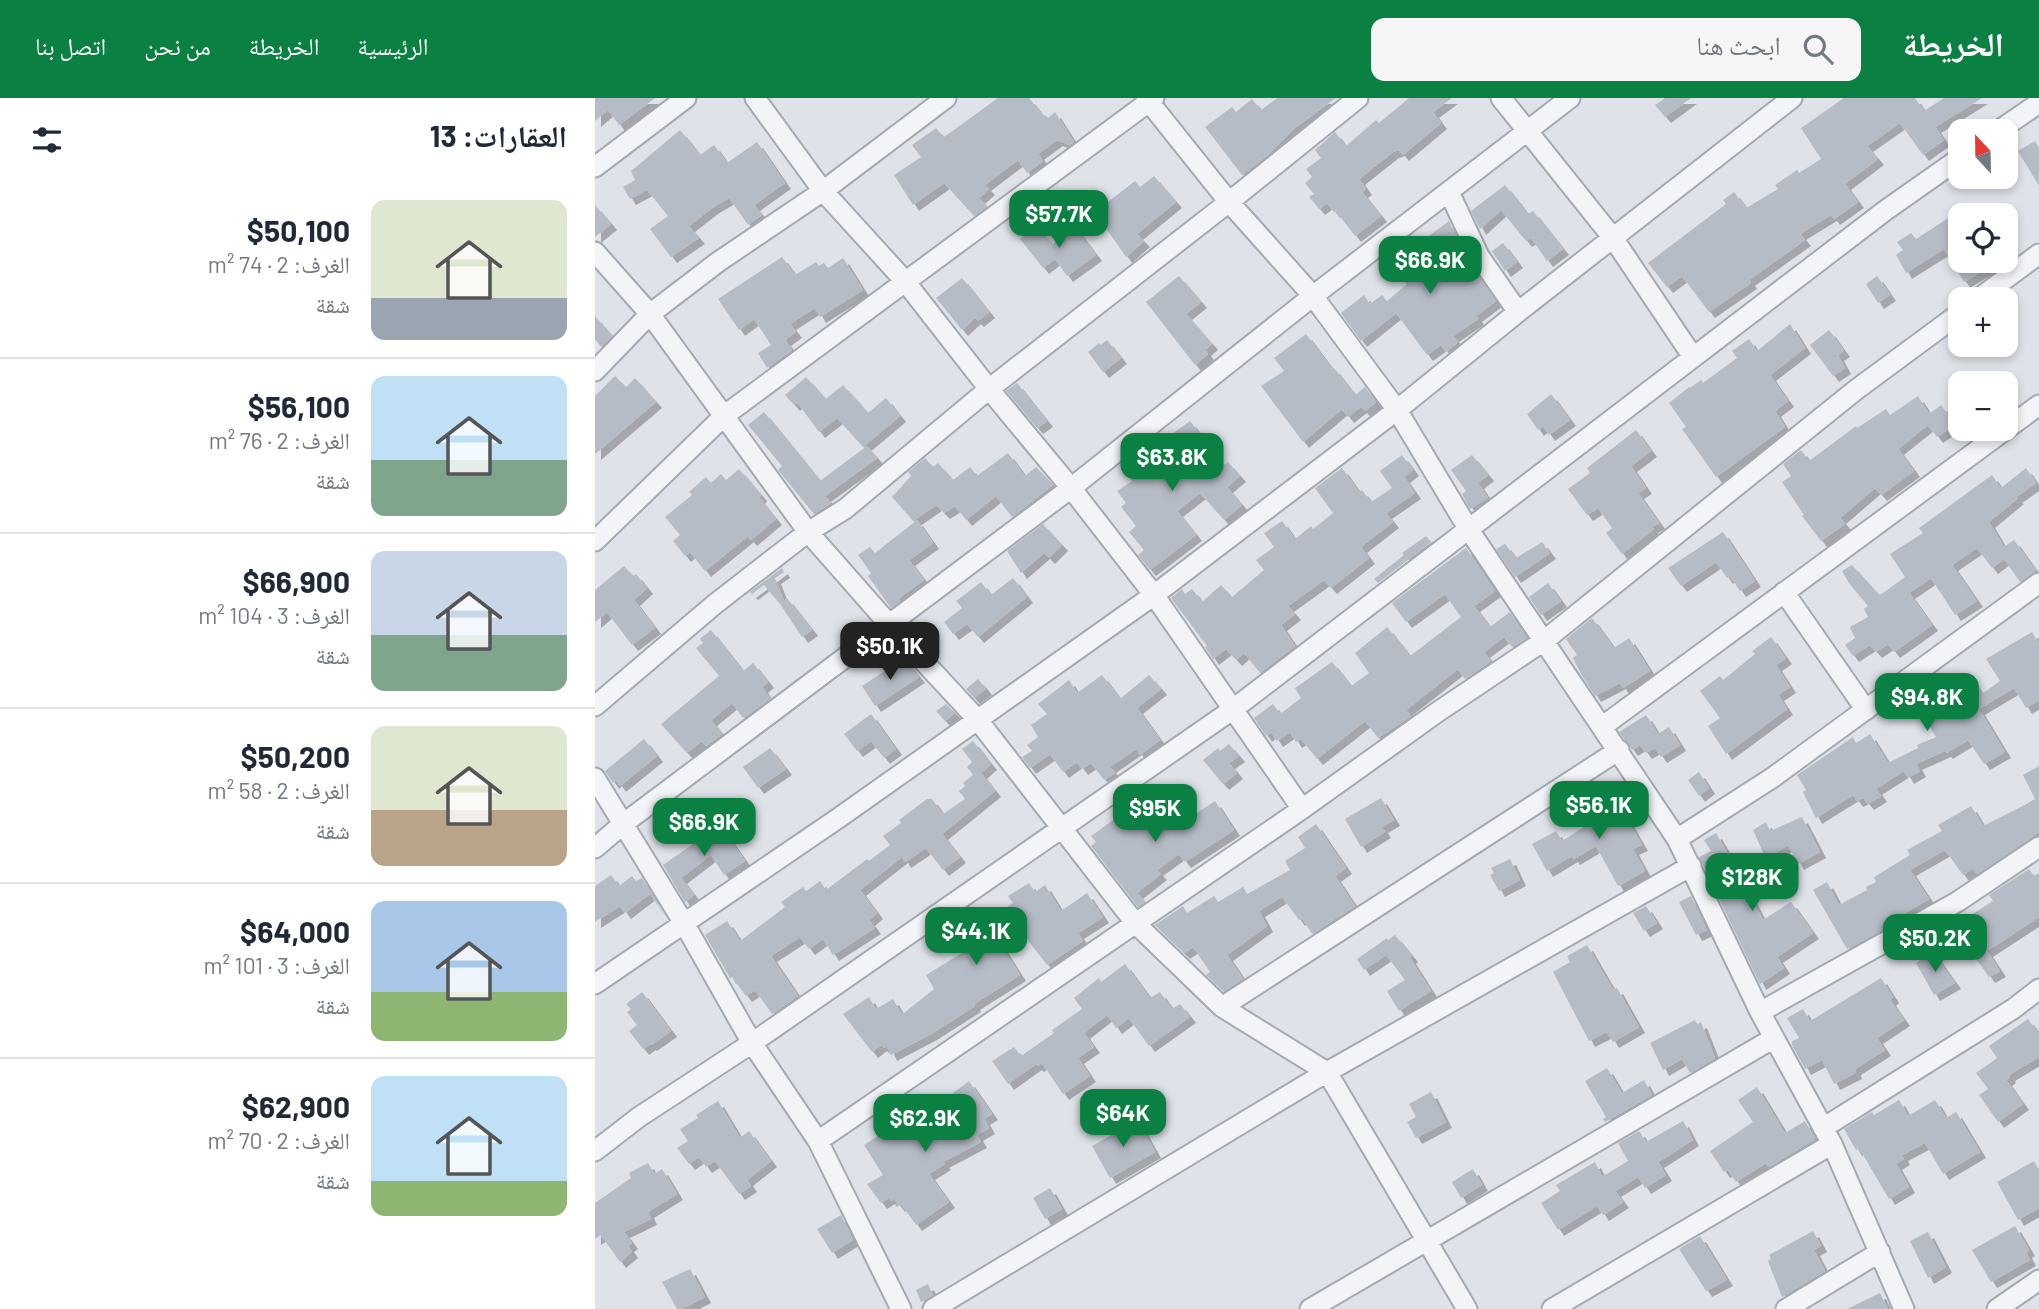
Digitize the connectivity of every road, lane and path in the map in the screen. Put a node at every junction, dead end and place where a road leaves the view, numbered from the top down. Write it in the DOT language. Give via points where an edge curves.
graph roads {
  1 [pos="686,98"];
  2 [pos="755,98"];
  3 [pos="946,98"];
  4 [pos="1358,98"];
  5 [pos="1501,98"];
  6 [pos="1570,98"];
  7 [pos="1792,98"];
  8 [pos="1150,99"];
  9 [pos="2039,103"];
  10 [pos="2016,119"];
  11 [pos="1527,131"];
  12 [pos="1948,166"];
  13 [pos="595,167"];
  14 [pos="823,191"];
  15 [pos="1449,192"];
  16 [pos="1229,202"];
  17 [pos="1612,238"];
  18 [pos="2039,254"];
  19 [pos="599,264"];
  20 [pos="904,280"];
  21 [pos="1994,287"];
  22 [pos="1313,296"];
  23 [pos="1518,312"];
  24 [pos="650,314"];
  25 [pos="1948,322"];
  26 [pos="1693,357"];
  27 [pos="595,371"];
  28 [pos="989,389"];
  29 [pos="2039,405"];
  30 [pos="1397,411"];
  31 [pos="725,415"];
  32 [pos="1072,488"];
  33 [pos="1469,530"];
  34 [pos="808,532"];
  35 [pos="595,541"];
  36 [pos="1784,592"];
  37 [pos="2036,592"];
  38 [pos="1154,595"];
  39 [pos="888,623"];
  40 [pos="1545,640"];
  41 [pos="595,705"];
  42 [pos="1232,710"];
  43 [pos="1866,710"];
  44 [pos="977,719"];
  45 [pos="1603,726"];
  46 [pos="1619,750"];
  47 [pos="595,778"];
  48 [pos="1302,809"];
  49 [pos="623,824"];
  50 [pos="1060,828"];
  51 [pos="1677,839"];
  52 [pos="2039,846"];
  53 [pos="595,848"];
  54 [pos="1691,866"];
  55 [pos="1136,924"];
  56 [pos="685,925"];
  57 [pos="595,984"];
  58 [pos="2039,989"];
  59 [pos="1221,1007"];
  60 [pos="1760,1012"];
  61 [pos="1774,1038"];
  62 [pos="752,1043"];
  63 [pos="1327,1072"];
  64 [pos="1828,1136"];
  65 [pos="818,1141"];
  66 [pos="595,1152"];
  67 [pos="1427,1238"];
  68 [pos="1880,1252"];
  69 [pos="2039,1279"];
  70 [pos="901,1309"];
  71 [pos="933,1309"];
  72 [pos="1310,1309"];
  73 [pos="1467,1309"];
  74 [pos="1552,1309"];
  75 [pos="1786,1309"];
  76 [pos="1904,1309"];
  77 [pos="1997,1309"];
  1 -- 13 [label="street"];
  2 -- 14 [label="street"];
  3 -- 14 [label="street"];
  4 -- 16 [label="street"];
  5 -- 11 [label="street"];
  6 -- 11 [label="street"];
  7 -- 17 [label="street"];
  8 -- 16 [label="street"];
  8 -- 20 [label="street"];
  9 -- 10 [label="street"];
  11 -- 15 [label="street"];
  11 -- 17 [label="street"];
  12 -- 26 [label="street"];
  14 -- 20 [label="street"];
  14 -- 24 [label="street"];
  15 -- 22 [label="street"];
  15 -- 23 [label="street" via="1479,256"];
  16 -- 22 [label="street"];
  16 -- 28 [label="street"];
  17 -- 23 [label="street"];
  17 -- 26 [label="street"];
  18 -- 21 [label="street"];
  19 -- 24 [label="street"];
  20 -- 28 [label="street"];
  20 -- 31 [label="street"];
  22 -- 30 [label="street"];
  22 -- 32 [label="street"];
  23 -- 30 [label="street"];
  24 -- 27 [label="street"];
  24 -- 31 [label="street"];
  25 -- 40 [label="street" via="1857,389"];
  26 -- 33 [label="street"];
  28 -- 32 [label="street"];
  28 -- 34 [label="street" via="845,509"];
  29 -- 36 [label="street"];
  30 -- 33 [label="street"];
  30 -- 38 [label="street"];
  31 -- 34 [label="street"];
  31 -- 35 [label="street"];
  32 -- 38 [label="street"];
  32 -- 39 [label="street"];
  33 -- 40 [label="street"];
  33 -- 42 [label="street"];
  34 -- 39 [label="street"];
  34 -- 41 [label="street"];
  36 -- 43 [label="street"];
  36 -- 45 [label="street"];
  37 -- 43 [label="street"];
  38 -- 42 [label="street"];
  38 -- 44 [label="street"];
  39 -- 44 [label="street"];
  39 -- 49 [label="street"];
  40 -- 45 [label="street"];
  40 -- 48 [label="street"];
  42 -- 48 [label="street"];
  42 -- 50 [label="street"];
  43 -- 51 [label="street"];
  44 -- 50 [label="street"];
  44 -- 56 [label="street"];
  45 -- 46 [label="street"];
  46 -- 51 [label="street"];
  46 -- 59 [label="street"];
  47 -- 49 [label="street"];
  48 -- 55 [label="street"];
  49 -- 53 [label="street"];
  49 -- 56 [label="street"];
  50 -- 55 [label="street"];
  50 -- 62 [label="street"];
  51 -- 54 [label="street"];
  52 -- 60 [label="street" via="1957,902"];
  54 -- 60 [label="street"];
  54 -- 63 [label="street"];
  55 -- 59 [label="street"];
  55 -- 65 [label="street"];
  56 -- 57 [label="street"];
  56 -- 62 [label="street"];
  58 -- 64 [label="street"];
  59 -- 63 [label="street"];
  60 -- 61 [label="street"];
  61 -- 64 [label="street"];
  61 -- 67 [label="street"];
  62 -- 65 [label="street"];
  62 -- 66 [label="street" via="639,1117"];
  63 -- 67 [label="street"];
  63 -- 71 [label="street"];
  64 -- 68 [label="street"];
  64 -- 74 [label="street"];
  65 -- 70 [label="street"];
  67 -- 72 [label="street"];
  67 -- 73 [label="street"];
  68 -- 75 [label="street"];
  68 -- 76 [label="street"];
  69 -- 77 [label="street"];
}
